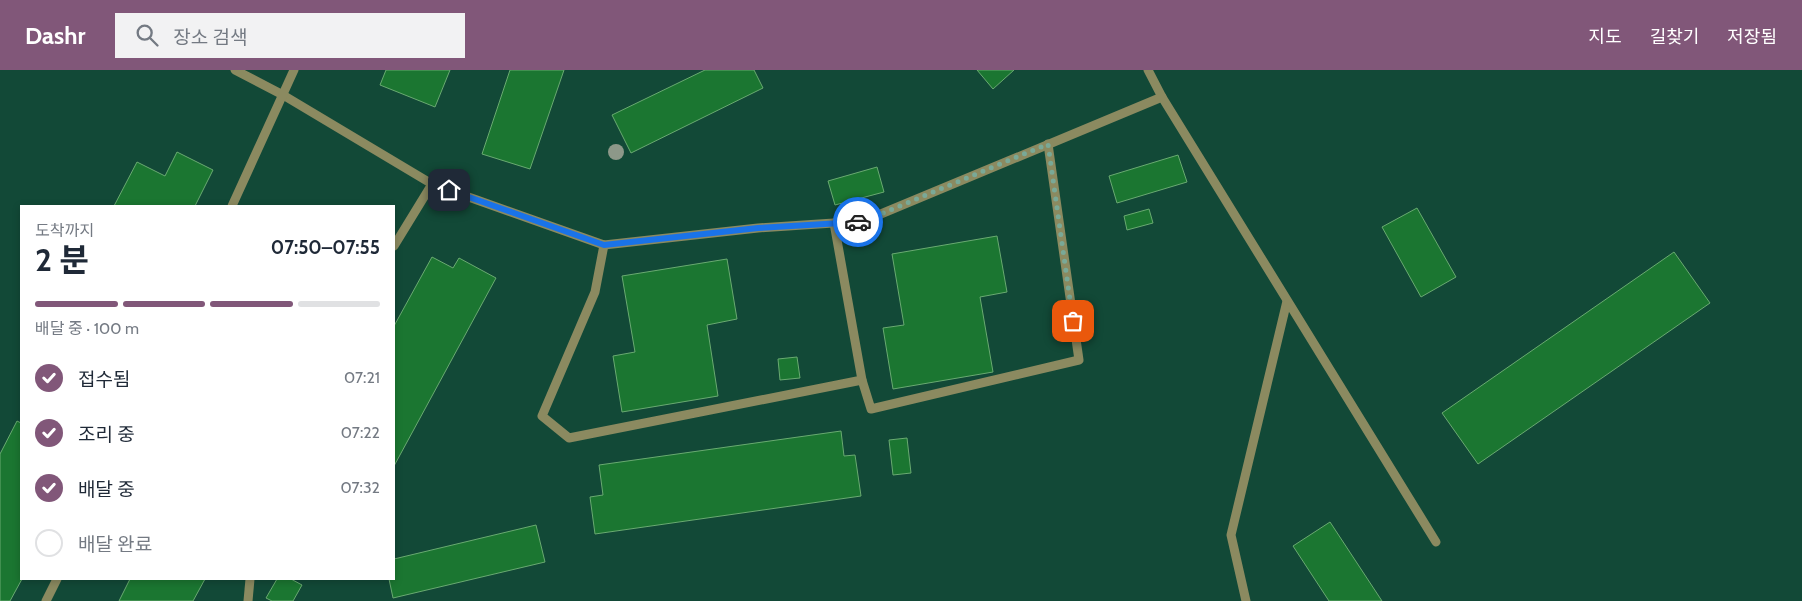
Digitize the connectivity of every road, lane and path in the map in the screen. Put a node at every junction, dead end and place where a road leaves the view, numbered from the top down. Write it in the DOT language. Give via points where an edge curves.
graph roads {
  1 [pos="235,70"];
  2 [pos="294,70"];
  3 [pos="1148,70"];
  4 [pos="283,95"];
  5 [pos="1162,97"];
  6 [pos="1048,144"];
  7 [pos="432,184"];
  8 [pos="232,205"];
  9 [pos="834,223"];
  10 [pos="395,244"];
  11 [pos="604,245"];
  12 [pos="1287,301"];
  13 [pos="862,380"];
  14 [pos="1436,542"];
  15 [pos="56,580"];
  16 [pos="250,580"];
  17 [pos="46,601"];
  18 [pos="248,601"];
  19 [pos="1246,601"];
  1 -- 4 [label="lane"];
  2 -- 4 [label="lane"];
  3 -- 5 [label="lane"];
  4 -- 7 [label="lane"];
  4 -- 8 [label="lane"];
  5 -- 6 [label="lane"];
  5 -- 12 [label="lane"];
  6 -- 9 [label="lane" via="864,221"];
  6 -- 13 [label="lane" via="1079,360 871,409"];
  7 -- 10 [label="lane"];
  7 -- 11 [label="lane"];
  9 -- 11 [label="lane"];
  9 -- 13 [label="lane"];
  11 -- 13 [label="lane" via="595,292 542,416 569,438"];
  12 -- 14 [label="lane"];
  12 -- 19 [label="lane" via="1231,535"];
  15 -- 17 [label="lane"];
  16 -- 18 [label="lane"];
}
